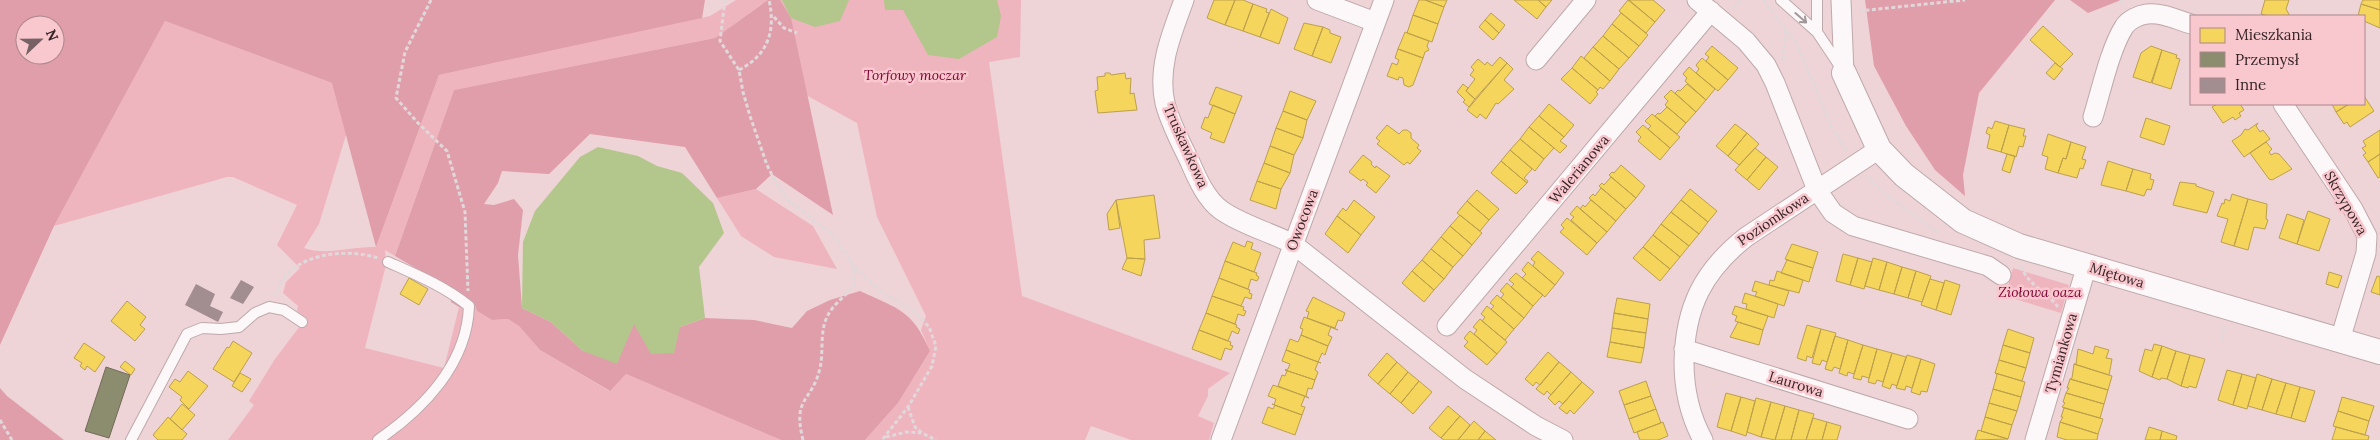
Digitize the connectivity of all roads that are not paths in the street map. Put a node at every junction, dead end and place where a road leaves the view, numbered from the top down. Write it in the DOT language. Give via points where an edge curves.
graph roads {
  1 [pos="1184,0"];
  2 [pos="1317,0"];
  3 [pos="1384,0"];
  4 [pos="1586,0"];
  5 [pos="1781,0"];
  6 [pos="1816,0"];
  7 [pos="1704,6"];
  8 [pos="1847,6"];
  9 [pos="1375,22"];
  10 [pos="2190,24"];
  11 [pos="1818,32"];
  12 [pos="1536,60"];
  13 [pos="1844,73"];
  14 [pos="2284,105"];
  15 [pos="2093,117"];
  16 [pos="1879,149"];
  17 [pos="1817,190"];
  18 [pos="1292,244"];
  19 [pos="388,262"];
  20 [pos="2087,265"];
  21 [pos="2001,275"];
  22 [pos="302,322"];
  23 [pos="1447,326"];
  24 [pos="2340,340"];
  25 [pos="1684,349"];
  26 [pos="2380,352"];
  27 [pos="1908,419"];
  28 [pos="131,440"];
  29 [pos="378,440"];
  30 [pos="1221,440"];
  31 [pos="1563,440"];
  32 [pos="1703,440"];
  33 [pos="2035,440"];
  1 -- 18 [label="street, Truskawkowa" via="1168,43 1163,76 1165,102 1179,139 1204,188 1220,209"];
  2 -- 9 [label="street"];
  3 -- 9 [label="street, Owocowa"];
  4 -- 12 [label="street"];
  5 -- 11 [label="lane, one-way"];
  6 -- 11 [label="lane"];
  7 -- 17 [label="street" via="1746,41 1766,65"];
  7 -- 23 [label="street, Walerianowa"];
  8 -- 13 [label="street, Miętowa"];
  9 -- 18 [label="street, Owocowa"];
  10 -- 15 [label="street" via="2160,14 2146,14 2125,25 2117,40"];
  11 -- 13 [label="lane"];
  13 -- 16 [label="street, Miętowa"];
  14 -- 24 [label="street, Skrzypowa" via="2367,236 2366,253"];
  16 -- 17 [label="street"];
  16 -- 20 [label="street, Miętowa" via="1904,174 1963,221 2019,246"];
  17 -- 21 [label="street, Poziomkowa" via="1834,213 1853,226 1988,266"];
  17 -- 25 [label="street, Poziomkowa" via="1726,252 1691,306"];
  18 -- 30 [label="street, Owocowa"];
  18 -- 31 [label="street" via="1465,379"];
  19 -- 29 [label="lane" via="442,286 469,306 465,337 458,355 436,388 400,425"];
  20 -- 24 [label="street, Miętowa"];
  20 -- 33 [label="street, Tymiankowa"];
  22 -- 28 [label="lane" via="284,310 268,307 239,327 202,328 187,334"];
  24 -- 26 [label="street, Miętowa"];
  25 -- 27 [label="street, Laurowa"];
  25 -- 32 [label="street, Poziomkowa" via="1686,396"];
}
